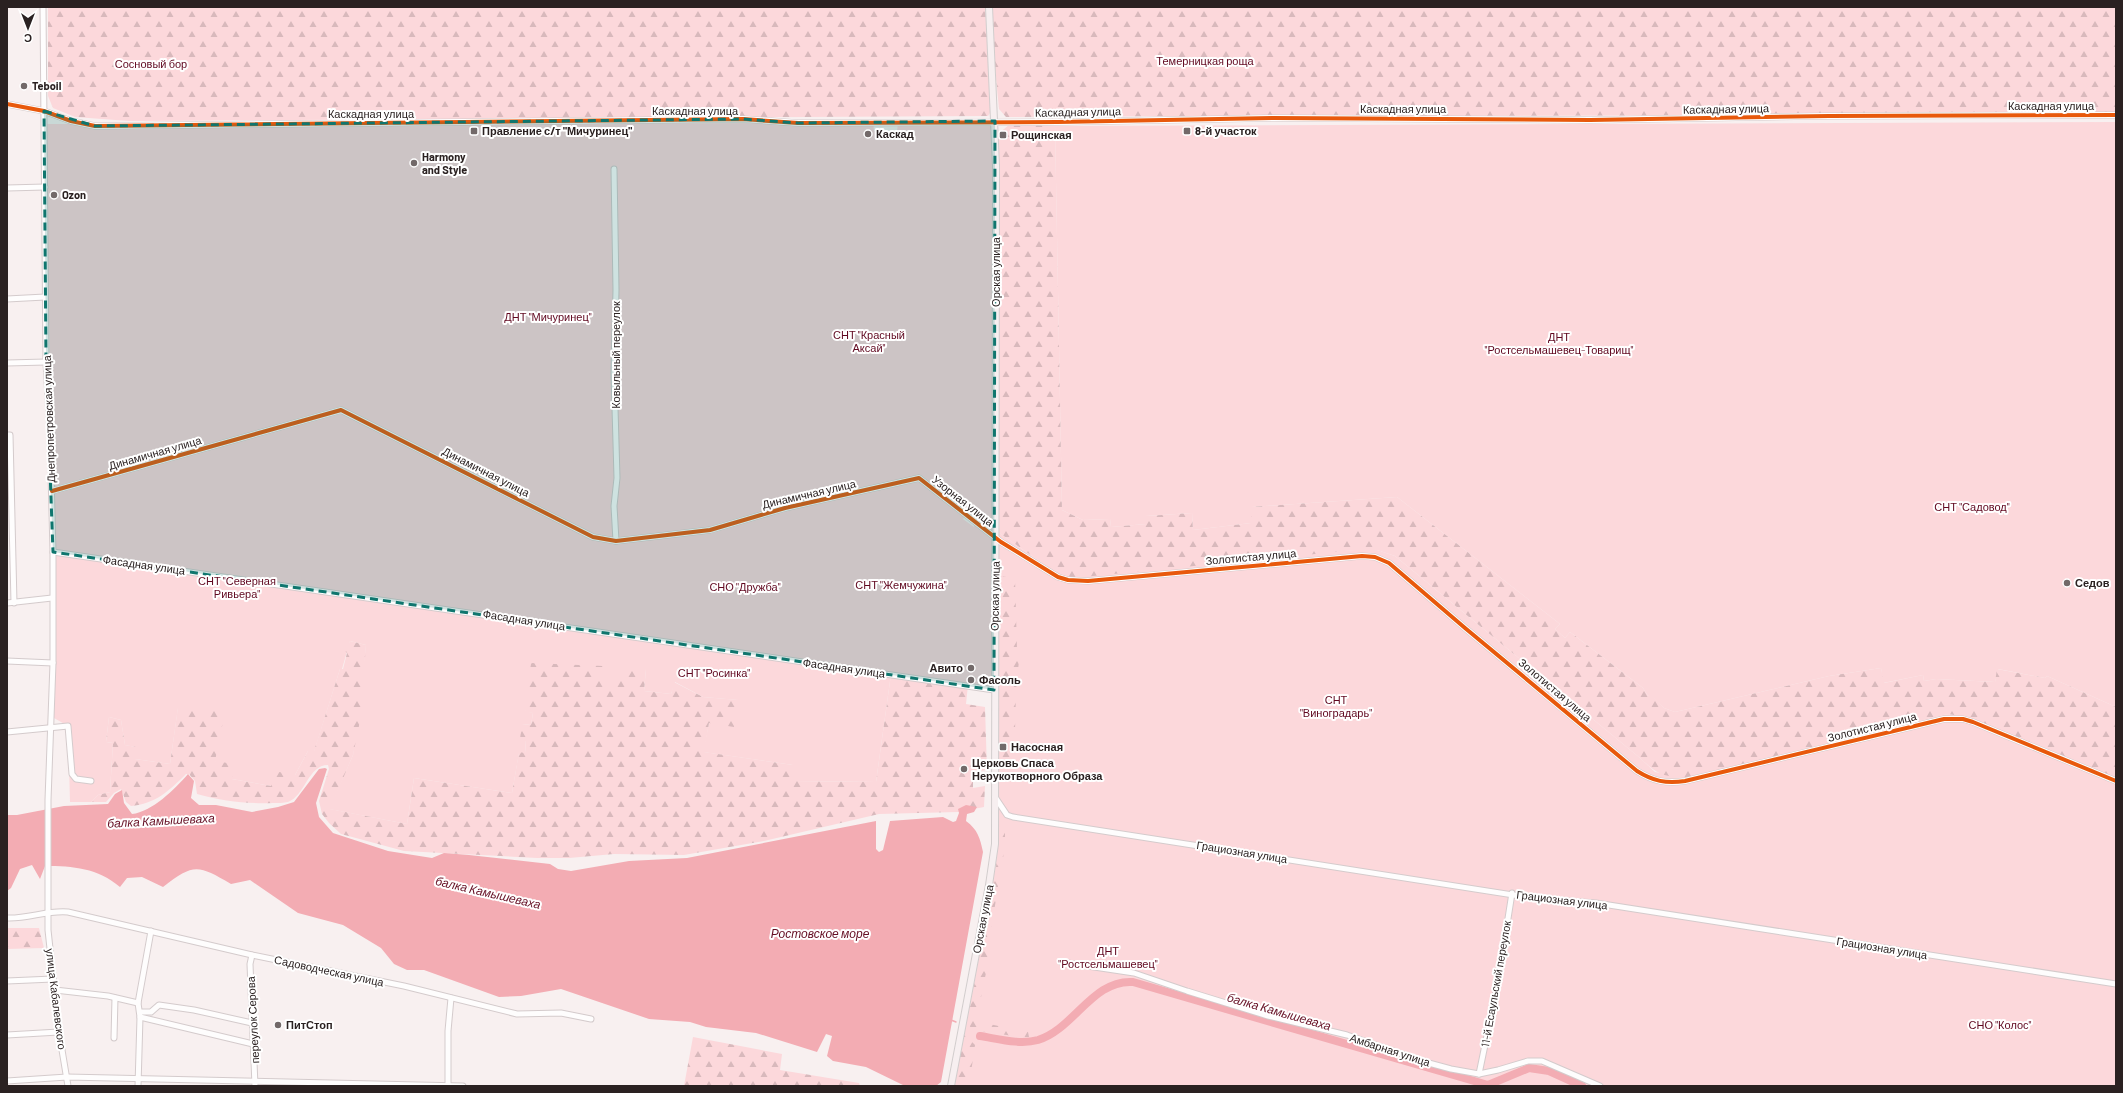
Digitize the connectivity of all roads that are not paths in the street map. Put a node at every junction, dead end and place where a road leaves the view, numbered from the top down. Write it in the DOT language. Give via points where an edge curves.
graph roads {
  1 [pos="44,7"];
  2 [pos="989,7"];
  3 [pos="7,104"];
  4 [pos="44,111"];
  5 [pos="2116,115"];
  6 [pos="995,121"];
  7 [pos="614,169"];
  8 [pos="45,187"];
  9 [pos="7,188"];
  10 [pos="45,297"];
  11 [pos="7,299"];
  12 [pos="46,362"];
  13 [pos="7,363"];
  14 [pos="8,435"];
  15 [pos="919,478"];
  16 [pos="52,491"];
  17 [pos="9,497"];
  18 [pos="996,538"];
  19 [pos="616,541"];
  20 [pos="53,552"];
  21 [pos="52,598"];
  22 [pos="7,603"];
  23 [pos="14,603"];
  24 [pos="7,661"];
  25 [pos="53,663"];
  26 [pos="994,690"];
  27 [pos="50,727"];
  28 [pos="7,732"];
  29 [pos="91,781"];
  30 [pos="2116,781"];
  31 [pos="995,796"];
  32 [pos="48,800"];
  33 [pos="1512,893"];
  34 [pos="48,912"];
  35 [pos="7,918"];
  36 [pos="151,931"];
  37 [pos="252,955"];
  38 [pos="1061,962"];
  39 [pos="51,979"];
  40 [pos="7,981"];
  41 [pos="2116,984"];
  42 [pos="55,990"];
  43 [pos="116,998"];
  44 [pos="451,998"];
  45 [pos="138,1003"];
  46 [pos="140,1015"];
  47 [pos="591,1019"];
  48 [pos="252,1023"];
  49 [pos="57,1032"];
  50 [pos="7,1035"];
  51 [pos="114,1038"];
  52 [pos="253,1044"];
  53 [pos="1479,1074"];
  54 [pos="67,1077"];
  55 [pos="138,1079"];
  56 [pos="256,1080"];
  57 [pos="7,1081"];
  58 [pos="206,1083"];
  59 [pos="68,1086"];
  60 [pos="138,1086"];
  61 [pos="255,1086"];
  62 [pos="436,1086"];
  63 [pos="448,1086"];
  64 [pos="463,1086"];
  65 [pos="951,1086"];
  66 [pos="1600,1086"];
  1 -- 4 [label="street, Днепропетровская улица"];
  2 -- 6 [label="main road, Орская улица"];
  3 -- 4 [label="street, Каскадная улица"];
  4 -- 6 [label="street, Каскадная улица" via="95,126 743,119 798,123"];
  4 -- 8 [label="street, Днепропетровская улица"];
  5 -- 6 [label="street, Каскадная улица" via="1590,120 1267,118"];
  6 -- 18 [label="main road, Орская улица"];
  7 -- 19 [label="street, Ковыльный переулок"];
  8 -- 9 [label="street"];
  8 -- 10 [label="street, Днепропетровская улица"];
  10 -- 11 [label="street"];
  10 -- 12 [label="street, Днепропетровская улица"];
  12 -- 13 [label="street"];
  12 -- 16 [label="street, Днепропетровская улица"];
  14 -- 17 [label="street"];
  15 -- 18 [label="street, Узорная улица"];
  15 -- 19 [label="street, Динамичная улица" via="785,508 710,530"];
  16 -- 19 [label="street, Динамичная улица" via="341,410 593,537"];
  16 -- 20 [label="street, Днепропетровская улица"];
  17 -- 23 [label="street"];
  18 -- 26 [label="main road, Орская улица"];
  18 -- 30 [label="street, Золотистая улица" via="1058,577 1078,581 1362,556 1375,557 1389,563 1637,770 1659,782 1685,782 1954,718 1973,722"];
  20 -- 21 [label="street, Днепропетровская улица"];
  20 -- 26 [label="street, Фасадная улица"];
  21 -- 23 [label="street"];
  21 -- 25 [label="street, Днепропетровская улица"];
  22 -- 23 [label="street"];
  24 -- 25 [label="street"];
  25 -- 27 [label="street, Днепропетровская улица"];
  26 -- 31 [label="main road, Орская улица"];
  27 -- 28 [label="street"];
  27 -- 29 [label="street" via="68,726 72,774 76,779"];
  27 -- 32 [label="street, Днепропетровская улица"];
  31 -- 33 [label="street, Грациозная улица" via="1007,815 1013,818"];
  31 -- 65 [label="main road, Орская улица" via="994,856"];
  32 -- 34 [label="street, улица Кабалевского"];
  33 -- 41 [label="street, Грациозная улица" via="1539,899 1596,903"];
  33 -- 53 [label="street, 11-й Есаульский переулок" via="1498,982"];
  34 -- 35 [label="street, Садоводческая улица" via="21,919"];
  34 -- 36 [label="street, Садоводческая улица" via="68,912"];
  34 -- 39 [label="street, улица Кабалевского"];
  36 -- 37 [label="street, Садоводческая улица"];
  36 -- 45 [label="street"];
  37 -- 44 [label="street, Садоводческая улица"];
  37 -- 48 [label="street, переулок Серова"];
  38 -- 53 [label="street, Амбарная улица" via="1134,973 1268,1016 1347,1035 1425,1062"];
  39 -- 40 [label="street"];
  39 -- 42 [label="street, улица Кабалевского"];
  42 -- 43 [label="street"];
  42 -- 49 [label="street, улица Кабалевского"];
  43 -- 45 [label="street"];
  43 -- 51 [label="street"];
  44 -- 47 [label="street, Садоводческая улица" via="517,1014 560,1013"];
  44 -- 63 [label="street"];
  45 -- 46 [label="street"];
  46 -- 48 [label="street" via="151,1012 159,1005 177,1006"];
  46 -- 52 [label="street"];
  46 -- 55 [label="street"];
  48 -- 52 [label="street, переулок Серова"];
  49 -- 50 [label="street"];
  49 -- 54 [label="street, улица Кабалевского"];
  52 -- 56 [label="street, переулок Серова"];
  53 -- 66 [label="street, Амбарная улица" via="1528,1061 1542,1061"];
  54 -- 55 [label="street"];
  54 -- 57 [label="street"];
  54 -- 59 [label="street, улица Кабалевского"];
  55 -- 58 [label="street"];
  55 -- 60 [label="street"];
  56 -- 58 [label="street"];
  56 -- 61 [label="street, переулок Серова"];
  56 -- 62 [label="street"];
  62 -- 63 [label="street"];
  63 -- 64 [label="street"];
}
